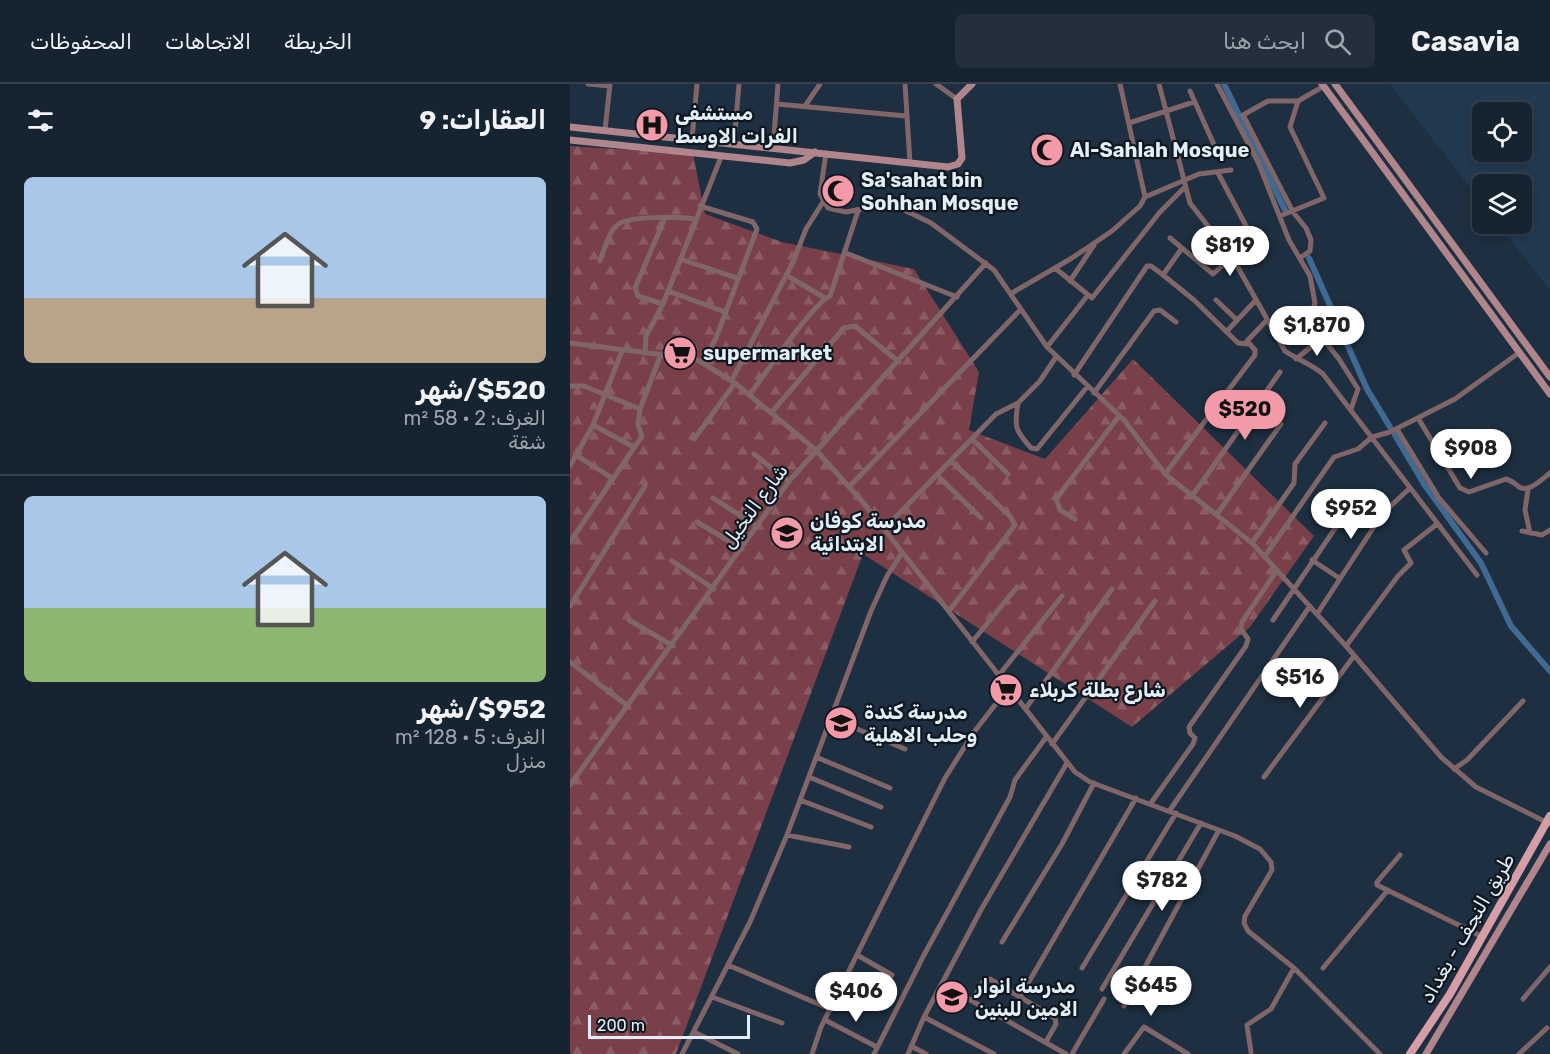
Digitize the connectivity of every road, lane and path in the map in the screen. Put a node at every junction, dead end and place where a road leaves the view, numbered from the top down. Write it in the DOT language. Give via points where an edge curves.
graph roads {
  1 [pos="588,84"];
  2 [pos="697,84"];
  3 [pos="739,84"];
  4 [pos="778,84"];
  5 [pos="820,84"];
  6 [pos="905,84"];
  7 [pos="936,84"];
  8 [pos="972,84"];
  9 [pos="1119,84"];
  10 [pos="1159,84"];
  11 [pos="1217,84"];
  12 [pos="1335,84"];
  13 [pos="610,85"];
  14 [pos="1323,85"];
  15 [pos="1190,91"];
  16 [pos="957,99"];
  17 [pos="1298,101"];
  18 [pos="1194,102"];
  19 [pos="777,104"];
  20 [pos="805,106"];
  21 [pos="1165,112"];
  22 [pos="906,116"];
  23 [pos="1128,123"];
  24 [pos="570,127"];
  25 [pos="605,130"];
  26 [pos="692,139"];
  27 [pos="570,140"];
  28 [pos="734,143"];
  29 [pos="1215,147"];
  30 [pos="773,148"];
  31 [pos="815,152"];
  32 [pos="826,153"];
  33 [pos="721,157"];
  34 [pos="910,163"];
  35 [pos="1231,170"];
  36 [pos="1218,173"];
  37 [pos="1184,184"];
  38 [pos="1145,197"];
  39 [pos="823,202"];
  40 [pos="700,206"];
  41 [pos="858,211"];
  42 [pos="1293,212"];
  43 [pos="1280,216"];
  44 [pos="665,218"];
  45 [pos="695,219"];
  46 [pos="1170,238"];
  47 [pos="1096,242"];
  48 [pos="1182,248"];
  49 [pos="846,253"];
  50 [pos="1261,254"];
  51 [pos="1232,256"];
  52 [pos="1300,258"];
  53 [pos="680,260"];
  54 [pos="600,261"];
  55 [pos="986,263"];
  56 [pos="1055,268"];
  57 [pos="786,274"];
  58 [pos="1163,275"];
  59 [pos="737,278"];
  60 [pos="1070,280"];
  61 [pos="668,291"];
  62 [pos="1011,293"];
  63 [pos="1088,295"];
  64 [pos="957,297"];
  65 [pos="825,298"];
  66 [pos="1216,300"];
  67 [pos="1256,300"];
  68 [pos="663,304"];
  69 [pos="1021,309"];
  70 [pos="724,312"];
  71 [pos="1238,320"];
  72 [pos="1267,320"];
  73 [pos="1176,322"];
  74 [pos="1227,331"];
  75 [pos="1323,337"];
  76 [pos="570,343"];
  77 [pos="1248,344"];
  78 [pos="1047,347"];
  79 [pos="622,351"];
  80 [pos="1520,352"];
  81 [pos="645,353"];
  82 [pos="661,354"];
  83 [pos="1056,357"];
  84 [pos="1296,359"];
  85 [pos="899,362"];
  86 [pos="703,363"];
  87 [pos="1280,372"];
  88 [pos="1074,375"];
  89 [pos="1550,377"];
  90 [pos="733,382"];
  91 [pos="570,386"];
  92 [pos="1087,387"];
  93 [pos="1094,393"];
  94 [pos="605,394"];
  95 [pos="1550,394"];
  96 [pos="749,395"];
  97 [pos="1018,403"];
  98 [pos="640,409"];
  99 [pos="1351,409"];
  100 [pos="771,413"];
  101 [pos="1119,416"];
  102 [pos="1418,418"];
  103 [pos="1325,423"];
  104 [pos="1281,424"];
  105 [pos="593,425"];
  106 [pos="1397,429"];
  107 [pos="1372,437"];
  108 [pos="694,439"];
  109 [pos="972,439"];
  110 [pos="634,447"];
  111 [pos="816,450"];
  112 [pos="754,454"];
  113 [pos="572,460"];
  114 [pos="951,461"];
  115 [pos="1550,473"];
  116 [pos="1008,474"];
  117 [pos="1165,474"];
  118 [pos="937,475"];
  119 [pos="612,478"];
  120 [pos="789,483"];
  121 [pos="645,486"];
  122 [pos="850,486"];
  123 [pos="1410,488"];
  124 [pos="1528,489"];
  125 [pos="1192,496"];
  126 [pos="1357,496"];
  127 [pos="712,498"];
  128 [pos="1217,514"];
  129 [pos="981,518"];
  130 [pos="1075,519"];
  131 [pos="697,522"];
  132 [pos="570,523"];
  133 [pos="1437,524"];
  134 [pos="578,527"];
  135 [pos="758,527"];
  136 [pos="884,529"];
  137 [pos="1550,530"];
  138 [pos="1522,531"];
  139 [pos="1530,533"];
  140 [pos="570,542"];
  141 [pos="1252,543"];
  142 [pos="742,549"];
  143 [pos="902,553"];
  144 [pos="1486,553"];
  145 [pos="1265,556"];
  146 [pos="1312,560"];
  147 [pos="672,561"];
  148 [pos="1277,570"];
  149 [pos="1478,575"];
  150 [pos="1339,578"];
  151 [pos="1017,587"];
  152 [pos="1294,588"];
  153 [pos="714,589"];
  154 [pos="1112,589"];
  155 [pos="1062,596"];
  156 [pos="1155,601"];
  157 [pos="570,606"];
  158 [pos="1310,606"];
  159 [pos="949,611"];
  160 [pos="1317,614"];
  161 [pos="629,620"];
  162 [pos="1273,620"];
  163 [pos="972,642"];
  164 [pos="673,646"];
  165 [pos="1346,646"];
  166 [pos="1354,656"];
  167 [pos="570,662"];
  168 [pos="999,675"];
  169 [pos="1009,687"];
  170 [pos="1523,701"];
  171 [pos="628,706"];
  172 [pos="1026,708"];
  173 [pos="831,718"];
  174 [pos="1047,736"];
  175 [pos="1052,744"];
  176 [pos="905,749"];
  177 [pos="816,757"];
  178 [pos="1067,763"];
  179 [pos="1454,769"];
  180 [pos="809,777"];
  181 [pos="1264,777"];
  182 [pos="1094,783"];
  183 [pos="570,785"];
  184 [pos="890,788"];
  185 [pos="1136,798"];
  186 [pos="800,800"];
  187 [pos="1151,803"];
  188 [pos="881,807"];
  189 [pos="1173,812"];
  190 [pos="1549,821"];
  191 [pos="1201,823"];
  192 [pos="871,827"];
  193 [pos="1219,830"];
  194 [pos="788,835"];
  195 [pos="1550,844"];
  196 [pos="849,847"];
  197 [pos="1400,855"];
  198 [pos="1388,890"];
  199 [pos="1483,937"];
  200 [pos="1002,942"];
  201 [pos="857,955"];
  202 [pos="728,965"];
  203 [pos="1550,967"];
  204 [pos="1082,968"];
  205 [pos="1294,968"];
  206 [pos="1323,968"];
  207 [pos="892,975"];
  208 [pos="942,984"];
  209 [pos="1102,988"];
  210 [pos="712,997"];
  211 [pos="1020,997"];
  212 [pos="1104,999"];
  213 [pos="1523,999"];
  214 [pos="972,1001"];
  215 [pos="1124,1006"];
  216 [pos="830,1009"];
  217 [pos="924,1017"];
  218 [pos="825,1020"];
  219 [pos="782,1023"];
  220 [pos="1547,1028"];
  221 [pos="694,1032"];
  222 [pos="1046,1042"];
  223 [pos="911,1046"];
  224 [pos="877,1047"];
  225 [pos="1251,1052"];
  226 [pos="682,1054"];
  227 [pos="738,1054"];
  228 [pos="812,1054"];
  229 [pos="874,1054"];
  230 [pos="908,1054"];
  231 [pos="926,1054"];
  232 [pos="994,1054"];
  233 [pos="1066,1054"];
  234 [pos="1072,1054"];
  235 [pos="1124,1054"];
  236 [pos="1188,1054"];
  237 [pos="1380,1054"];
  238 [pos="1410,1054"];
  239 [pos="1426,1054"];
  240 [pos="1519,1054"];
  1 -- 13 [label="street"];
  2 -- 26 [label="street"];
  3 -- 28 [label="street"];
  4 -- 19 [label="street"];
  5 -- 20 [label="street"];
  6 -- 22 [label="street"];
  7 -- 16 [label="street"];
  8 -- 16 [label="main road"];
  9 -- 23 [label="street"];
  10 -- 21 [label="street"];
  11 -- 43 [label="street" via="1258,162"];
  12 -- 89 [label="main road"];
  13 -- 25 [label="street"];
  14 -- 17 [label="street"];
  14 -- 80 [label="main road"];
  15 -- 18 [label="street"];
  16 -- 34 [label="main road" via="960,161 948,167"];
  17 -- 42 [label="street" via="1291,130 1324,198"];
  17 -- 42 [label="street" via="1268,101 1245,112 1243,118"];
  18 -- 21 [label="street"];
  18 -- 29 [label="street"];
  19 -- 20 [label="street"];
  19 -- 30 [label="street"];
  20 -- 22 [label="street"];
  21 -- 23 [label="street"];
  21 -- 37 [label="street"];
  22 -- 34 [label="street"];
  23 -- 38 [label="street"];
  24 -- 25 [label="main road"];
  25 -- 26 [label="main road"];
  26 -- 28 [label="main road"];
  27 -- 33 [label="main road"];
  28 -- 30 [label="main road"];
  30 -- 31 [label="main road"];
  31 -- 32 [label="main road"];
  31 -- 33 [label="main road" via="790,163"];
  32 -- 34 [label="main road"];
  32 -- 39 [label="street" via="820,194"];
  33 -- 40 [label="street"];
  35 -- 36 [label="street"];
  36 -- 37 [label="street" via="1199,174"];
  36 -- 50 [label="street"];
  37 -- 38 [label="street"];
  37 -- 51 [label="street" via="1190,203"];
  37 -- 63 [label="street" via="1092,298"];
  38 -- 47 [label="street" via="1128,218"];
  39 -- 41 [label="street" via="834,211"];
  39 -- 57 [label="street"];
  40 -- 45 [label="street"];
  40 -- 59 [label="street" via="756,223"];
  41 -- 49 [label="street"];
  41 -- 55 [label="street" via="890,207 909,212 932,223"];
  42 -- 43 [label="street"];
  42 -- 52 [label="street" via="1306,228 1312,246"];
  43 -- 52 [label="street"];
  44 -- 45 [label="street"];
  44 -- 54 [label="street" via="617,225"];
  44 -- 68 [label="street" via="635,288 638,296"];
  45 -- 53 [label="street"];
  46 -- 48 [label="street"];
  47 -- 56 [label="street"];
  47 -- 60 [label="street"];
  48 -- 51 [label="street" via="1213,274"];
  48 -- 58 [label="street"];
  49 -- 64 [label="street"];
  49 -- 65 [label="street" via="830,296"];
  51 -- 67 [label="street"];
  52 -- 75 [label="street" via="1310,276 1315,303 1310,318 1312,326"];
  53 -- 59 [label="street"];
  53 -- 61 [label="street"];
  55 -- 62 [label="street"];
  55 -- 64 [label="street, شارع النخيل"];
  56 -- 60 [label="street"];
  56 -- 62 [label="street"];
  57 -- 65 [label="street"];
  57 -- 90 [label="street"];
  58 -- 74 [label="street"];
  58 -- 88 [label="street" via="1147,266"];
  59 -- 70 [label="street"];
  60 -- 63 [label="street"];
  61 -- 68 [label="street"];
  61 -- 70 [label="street"];
  62 -- 69 [label="street"];
  63 -- 78 [label="street"];
  64 -- 85 [label="street, شارع النخيل"];
  65 -- 96 [label="street"];
  66 -- 71 [label="street"];
  67 -- 71 [label="street"];
  67 -- 72 [label="street"];
  68 -- 81 [label="street" via="646,336"];
  69 -- 78 [label="street"];
  69 -- 122 [label="street"];
  70 -- 86 [label="street"];
  71 -- 74 [label="street"];
  72 -- 77 [label="street" via="1248,339"];
  72 -- 84 [label="street" via="1285,351"];
  73 -- 93 [label="street" via="1160,310 1154,311"];
  74 -- 77 [label="street" via="1238,343"];
  75 -- 84 [label="street"];
  75 -- 99 [label="street" via="1358,389"];
  76 -- 79 [label="street"];
  77 -- 117 [label="street" via="1255,355"];
  78 -- 83 [label="street"];
  79 -- 81 [label="street"];
  79 -- 94 [label="street"];
  80 -- 95 [label="main road"];
  80 -- 102 [label="street" via="1455,399"];
  81 -- 82 [label="street"];
  82 -- 86 [label="street"];
  82 -- 98 [label="street"];
  83 -- 88 [label="street"];
  83 -- 97 [label="street"];
  84 -- 99 [label="street" via="1323,374"];
  85 -- 100 [label="street" via="850,325"];
  85 -- 111 [label="street, شارع النخيل"];
  86 -- 90 [label="street"];
  87 -- 125 [label="street"];
  88 -- 92 [label="street"];
  90 -- 96 [label="street"];
  90 -- 108 [label="street"];
  91 -- 94 [label="street"];
  92 -- 93 [label="street"];
  92 -- 97 [label="street" via="1037,449 1018,434 1014,423"];
  93 -- 101 [label="street"];
  94 -- 98 [label="street"];
  94 -- 105 [label="street"];
  96 -- 100 [label="street"];
  97 -- 109 [label="street" via="996,414"];
  98 -- 110 [label="street" via="638,425 642,436"];
  99 -- 107 [label="street"];
  100 -- 111 [label="street"];
  101 -- 117 [label="street"];
  101 -- 130 [label="street" via="1056,499 1060,510"];
  102 -- 106 [label="street"];
  102 -- 124 [label="street" via="1460,488 1469,492 1506,479"];
  103 -- 141 [label="street" via="1295,464 1294,483"];
  104 -- 128 [label="street"];
  105 -- 110 [label="street"];
  105 -- 113 [label="street"];
  106 -- 107 [label="street"];
  106 -- 144 [label="street" via="1439,498"];
  107 -- 123 [label="street"];
  107 -- 145 [label="street" via="1358,449 1334,458"];
  109 -- 114 [label="street"];
  109 -- 116 [label="street"];
  110 -- 119 [label="street"];
  111 -- 120 [label="street, شارع النخيل"];
  111 -- 122 [label="street"];
  112 -- 120 [label="street"];
  113 -- 119 [label="street"];
  114 -- 118 [label="street"];
  114 -- 159 [label="street" via="1015,525"];
  115 -- 124 [label="street"];
  117 -- 125 [label="street"];
  118 -- 129 [label="street"];
  118 -- 136 [label="street"];
  119 -- 134 [label="street"];
  120 -- 135 [label="street, شارع النخيل"];
  121 -- 157 [label="street"];
  122 -- 136 [label="street"];
  123 -- 133 [label="street"];
  123 -- 150 [label="street" via="1389,506"];
  124 -- 139 [label="street" via="1525,510"];
  125 -- 128 [label="street"];
  126 -- 146 [label="street"];
  127 -- 135 [label="street"];
  128 -- 141 [label="street"];
  131 -- 142 [label="street"];
  132 -- 134 [label="street"];
  133 -- 149 [label="street"];
  133 -- 165 [label="street" via="1404,550 1411,563"];
  134 -- 140 [label="street"];
  135 -- 142 [label="street, شارع النخيل"];
  136 -- 143 [label="street"];
  137 -- 139 [label="street" via="1542,535"];
  138 -- 139 [label="street"];
  141 -- 145 [label="street"];
  142 -- 153 [label="street, شارع النخيل"];
  143 -- 159 [label="street"];
  143 -- 173 [label="street" via="871,611"];
  145 -- 148 [label="street"];
  146 -- 150 [label="street"];
  146 -- 152 [label="street"];
  147 -- 153 [label="street"];
  148 -- 152 [label="street"];
  148 -- 187 [label="street" via="1242,622 1241,629 1248,639 1246,646 1189,727 1195,738 1193,744"];
  150 -- 160 [label="street"];
  151 -- 163 [label="street"];
  152 -- 158 [label="street"];
  152 -- 162 [label="street"];
  153 -- 164 [label="street, شارع النخيل"];
  154 -- 172 [label="street"];
  155 -- 168 [label="street"];
  156 -- 175 [label="street"];
  158 -- 160 [label="street"];
  158 -- 189 [label="street"];
  159 -- 163 [label="street"];
  160 -- 165 [label="street"];
  161 -- 164 [label="street"];
  163 -- 168 [label="street"];
  164 -- 171 [label="street, شارع النخيل"];
  165 -- 166 [label="street"];
  166 -- 179 [label="street"];
  166 -- 181 [label="street"];
  167 -- 171 [label="street"];
  168 -- 169 [label="street"];
  169 -- 172 [label="street"];
  169 -- 201 [label="street" via="952,766"];
  170 -- 179 [label="street"];
  171 -- 183 [label="street, شارع النخيل"];
  172 -- 174 [label="street"];
  173 -- 176 [label="street"];
  173 -- 177 [label="street"];
  174 -- 175 [label="street"];
  174 -- 224 [label="street" via="1015,780 1010,797"];
  175 -- 178 [label="street"];
  177 -- 180 [label="street"];
  177 -- 184 [label="street"];
  178 -- 182 [label="street"];
  178 -- 208 [label="street"];
  179 -- 190 [label="street" via="1476,787"];
  180 -- 186 [label="street"];
  180 -- 188 [label="street"];
  182 -- 185 [label="street"];
  182 -- 200 [label="street"];
  185 -- 187 [label="street"];
  185 -- 211 [label="street"];
  186 -- 192 [label="street"];
  186 -- 194 [label="street"];
  187 -- 189 [label="street"];
  189 -- 191 [label="street"];
  189 -- 204 [label="street"];
  190 -- 199 [label="main road, طريق النجف - بغداد"];
  191 -- 193 [label="street"];
  191 -- 209 [label="street"];
  193 -- 205 [label="street" via="1260,849 1271,862 1272,870 1244,923 1262,945"];
  193 -- 215 [label="street"];
  194 -- 196 [label="street"];
  194 -- 202 [label="street"];
  195 -- 239 [label="main road"];
  197 -- 198 [label="street" via="1377,882"];
  198 -- 199 [label="street"];
  198 -- 206 [label="street"];
  199 -- 238 [label="main road, طريق النجف - بغداد"];
  201 -- 207 [label="street"];
  201 -- 216 [label="street"];
  202 -- 210 [label="street"];
  202 -- 216 [label="street"];
  203 -- 213 [label="street"];
  205 -- 225 [label="street" via="1271,1009 1247,1025"];
  205 -- 237 [label="street"];
  208 -- 214 [label="street"];
  208 -- 217 [label="street"];
  210 -- 219 [label="street"];
  210 -- 221 [label="street"];
  211 -- 214 [label="street" via="990,979 983,982"];
  211 -- 222 [label="street" via="1055,1018 1056,1024"];
  212 -- 234 [label="street"];
  214 -- 222 [label="street"];
  216 -- 218 [label="street"];
  217 -- 223 [label="street"];
  217 -- 232 [label="street"];
  218 -- 224 [label="street"];
  218 -- 228 [label="street"];
  220 -- 240 [label="street"];
  221 -- 226 [label="street"];
  221 -- 227 [label="street"];
  222 -- 233 [label="street"];
  223 -- 230 [label="street"];
  223 -- 231 [label="street"];
  224 -- 229 [label="street"];
  235 -- 236 [label="street" via="1144,1027"];
}
